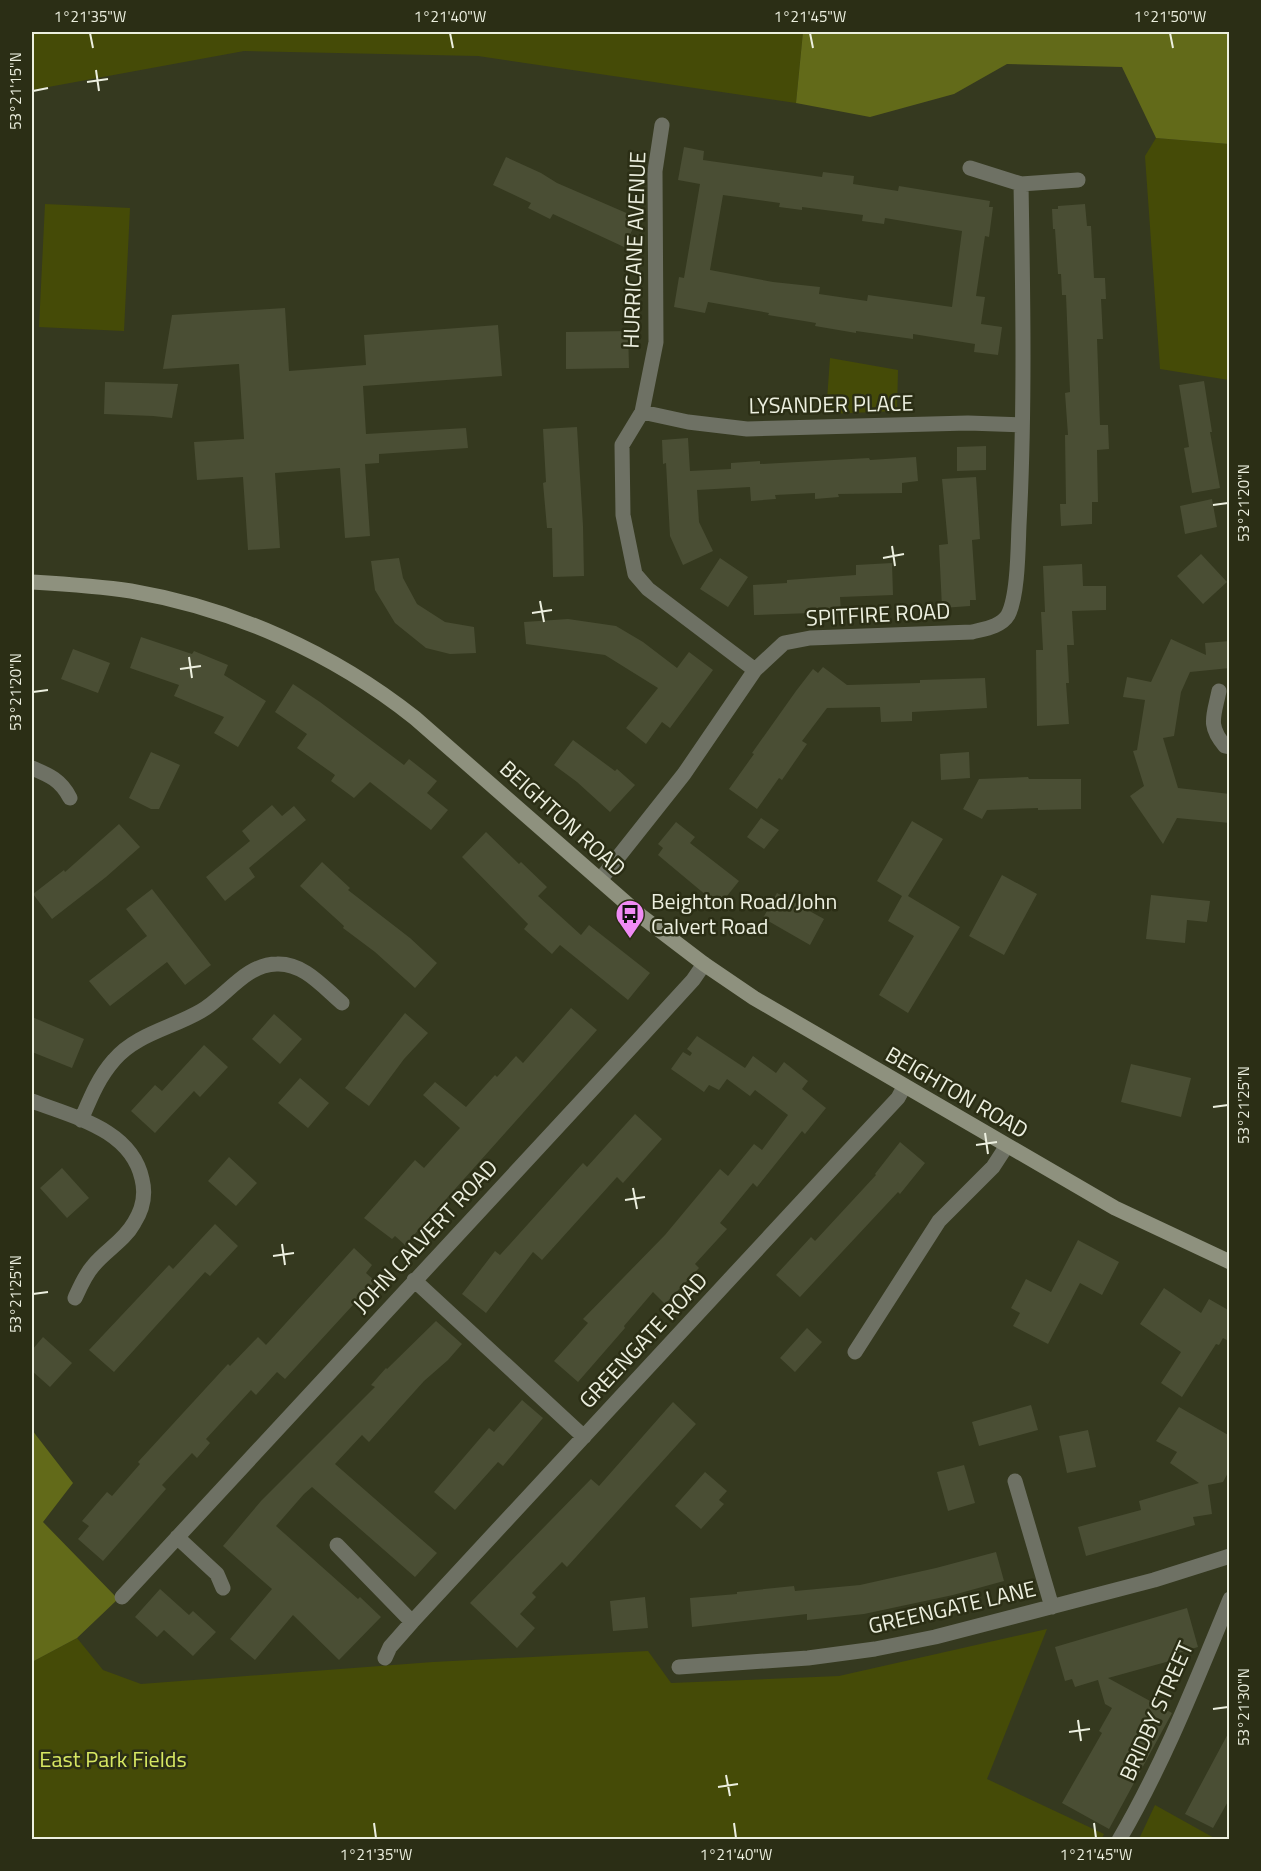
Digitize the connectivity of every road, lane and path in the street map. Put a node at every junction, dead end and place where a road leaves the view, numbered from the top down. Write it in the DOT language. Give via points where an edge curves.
graph roads {
  1 [pos="662,125"];
  2 [pos="970,168"];
  3 [pos="1078,180"];
  4 [pos="1021,184"];
  5 [pos="642,411"];
  6 [pos="1022,425"];
  7 [pos="32,582"];
  8 [pos="755,670"];
  9 [pos="1220,691"];
  10 [pos="1230,747"];
  11 [pos="32,768"];
  12 [pos="70,798"];
  13 [pos="600,880"];
  14 [pos="704,964"];
  15 [pos="342,1003"];
  16 [pos="904,1087"];
  17 [pos="32,1101"];
  18 [pos="81,1120"];
  19 [pos="1006,1147"];
  20 [pos="1230,1262"];
  21 [pos="414,1280"];
  22 [pos="75,1298"];
  23 [pos="855,1352"];
  24 [pos="584,1437"];
  25 [pos="1015,1481"];
  26 [pos="177,1537"];
  27 [pos="337,1545"];
  28 [pos="1230,1556"];
  29 [pos="223,1588"];
  30 [pos="122,1597"];
  31 [pos="1230,1599"];
  32 [pos="1052,1606"];
  33 [pos="412,1622"];
  34 [pos="385,1658"];
  35 [pos="679,1666"];
  36 [pos="1119,1839"];
  1 -- 5 [label="street, HURRICANE AVENUE" via="656,171 656,342"];
  2 -- 4 [label="street"];
  3 -- 4 [label="street"];
  4 -- 6 [label="street"];
  5 -- 6 [label="street, LYSANDER PLACE" via="688,422 747,429"];
  5 -- 8 [label="street, HURRICANE AVENUE" via="622,445 623,515 636,574 648,589"];
  6 -- 8 [label="street, SPITFIRE ROAD" via="1017,566 1007,617 993,627 972,632 810,638 783,643"];
  7 -- 13 [label="street, BEIGHTON ROAD" via="132,591 181,602 259,626 326,659 416,718"];
  8 -- 13 [label="street, SPITFIRE ROAD" via="684,774"];
  9 -- 10 [label="street" via="1214,730"];
  11 -- 12 [label="street" via="52,776 65,787"];
  13 -- 14 [label="street, BEIGHTON ROAD"];
  14 -- 16 [label="street, BEIGHTON ROAD"];
  14 -- 21 [label="street, JOHN CALVERT ROAD"];
  15 -- 18 [label="street" via="297,967 274,964 252,971 202,1011 129,1046 96,1085"];
  16 -- 19 [label="street, BEIGHTON ROAD"];
  16 -- 24 [label="street, GREENGATE ROAD"];
  17 -- 18 [label="street"];
  18 -- 22 [label="street" via="112,1135 128,1149 139,1165 143,1204 123,1238 92,1266"];
  19 -- 20 [label="street, BEIGHTON ROAD" via="1115,1208"];
  19 -- 23 [label="street" via="993,1167 939,1221"];
  21 -- 24 [label="street"];
  21 -- 26 [label="street, JOHN CALVERT ROAD"];
  24 -- 33 [label="street, GREENGATE ROAD"];
  25 -- 32 [label="street"];
  26 -- 29 [label="street" via="217,1574"];
  26 -- 30 [label="street, JOHN CALVERT ROAD"];
  27 -- 33 [label="street"];
  28 -- 32 [label="street, GREENGATE LANE"];
  31 -- 36 [label="street, BRIDBY STREET" via="1183,1715"];
  32 -- 35 [label="street, GREENGATE LANE" via="875,1649 808,1658"];
  33 -- 34 [label="street, GREENGATE ROAD"];
}
